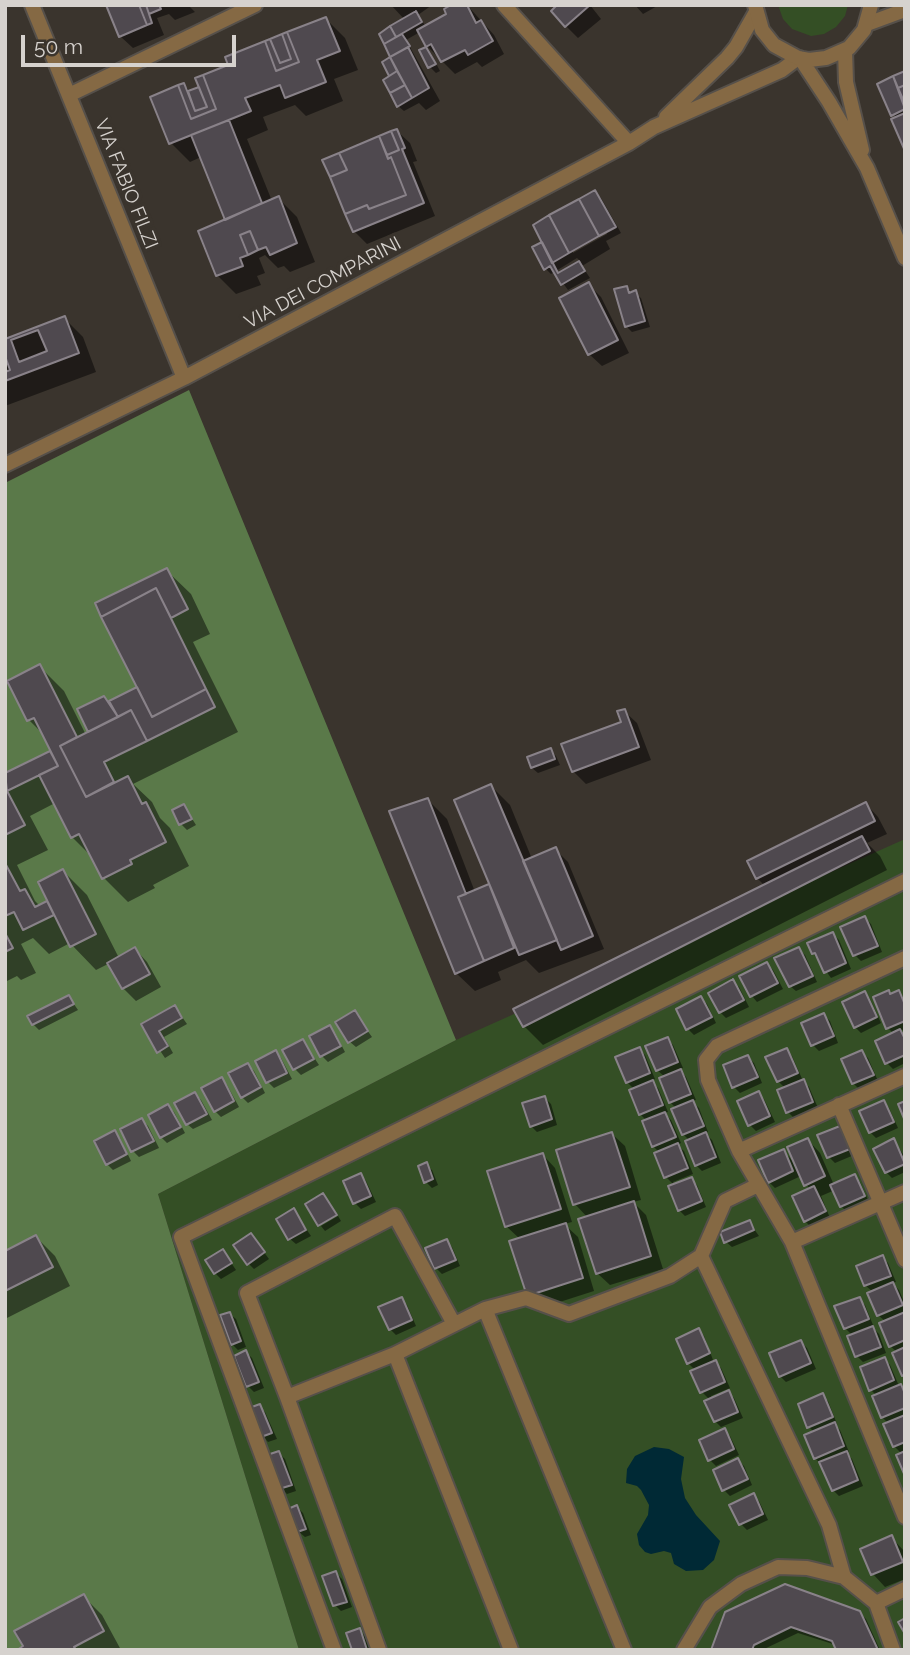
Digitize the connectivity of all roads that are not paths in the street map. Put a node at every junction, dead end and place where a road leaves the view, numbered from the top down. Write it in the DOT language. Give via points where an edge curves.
graph roads {
  1 [pos="32,5"];
  2 [pos="255,5"];
  3 [pos="504,5"];
  4 [pos="871,5"];
  5 [pos="755,9"];
  6 [pos="905,10"];
  7 [pos="867,24"];
  8 [pos="845,50"];
  9 [pos="799,58"];
  10 [pos="69,95"];
  11 [pos="654,127"];
  12 [pos="629,143"];
  13 [pos="867,168"];
  14 [pos="905,258"];
  15 [pos="184,378"];
  16 [pos="5,465"];
  17 [pos="905,881"];
  18 [pos="905,958"];
  19 [pos="905,1076"];
  20 [pos="839,1105"];
  21 [pos="739,1151"];
  22 [pos="758,1185"];
  23 [pos="905,1192"];
  24 [pos="881,1203"];
  25 [pos="792,1242"];
  26 [pos="701,1256"];
  27 [pos="905,1260"];
  28 [pos="485,1309"];
  29 [pos="454,1324"];
  30 [pos="395,1354"];
  31 [pos="287,1397"];
  32 [pos="905,1517"];
  33 [pos="844,1577"];
  34 [pos="905,1589"];
  35 [pos="876,1603"];
  36 [pos="334,1650"];
  37 [pos="379,1650"];
  38 [pos="511,1650"];
  39 [pos="624,1650"];
  40 [pos="684,1650"];
  41 [pos="893,1650"];
  1 -- 10 [label="street, VIA FABIO FILZI"];
  2 -- 10 [label="street"];
  3 -- 12 [label="street"];
  4 -- 7 [label="street"];
  5 -- 9 [label="street" via="768,38"];
  5 -- 11 [label="street, VIA DEI COMPARINI" via="727,58"];
  6 -- 7 [label="street"];
  7 -- 8 [label="street"];
  8 -- 9 [label="street" via="817,60"];
  8 -- 13 [label="street" via="849,96"];
  9 -- 11 [label="street, VIA DEI COMPARINI" via="782,70"];
  9 -- 13 [label="street"];
  10 -- 15 [label="street, VIA FABIO FILZI"];
  11 -- 12 [label="street, VIA DEI COMPARINI"];
  12 -- 15 [label="street, VIA DEI COMPARINI"];
  13 -- 14 [label="street"];
  15 -- 16 [label="street, VIA DEI COMPARINI"];
  17 -- 36 [label="street" via="181,1237"];
  18 -- 21 [label="street" via="717,1046 706,1060 708,1080"];
  19 -- 20 [label="street"];
  20 -- 21 [label="street"];
  20 -- 24 [label="street"];
  21 -- 22 [label="street"];
  22 -- 25 [label="street"];
  22 -- 26 [label="street" via="725,1201"];
  23 -- 24 [label="street"];
  24 -- 25 [label="street"];
  24 -- 27 [label="street"];
  25 -- 32 [label="street"];
  26 -- 28 [label="street" via="670,1276 569,1314 526,1298"];
  26 -- 33 [label="street" via="829,1525"];
  28 -- 29 [label="street"];
  28 -- 39 [label="street"];
  29 -- 30 [label="street"];
  29 -- 31 [label="street" via="395,1216 247,1293"];
  30 -- 31 [label="street"];
  30 -- 38 [label="street"];
  31 -- 37 [label="street"];
  33 -- 35 [label="street"];
  33 -- 40 [label="street" via="778,1567 741,1584 709,1607"];
  34 -- 35 [label="street"];
  35 -- 41 [label="street"];
}
